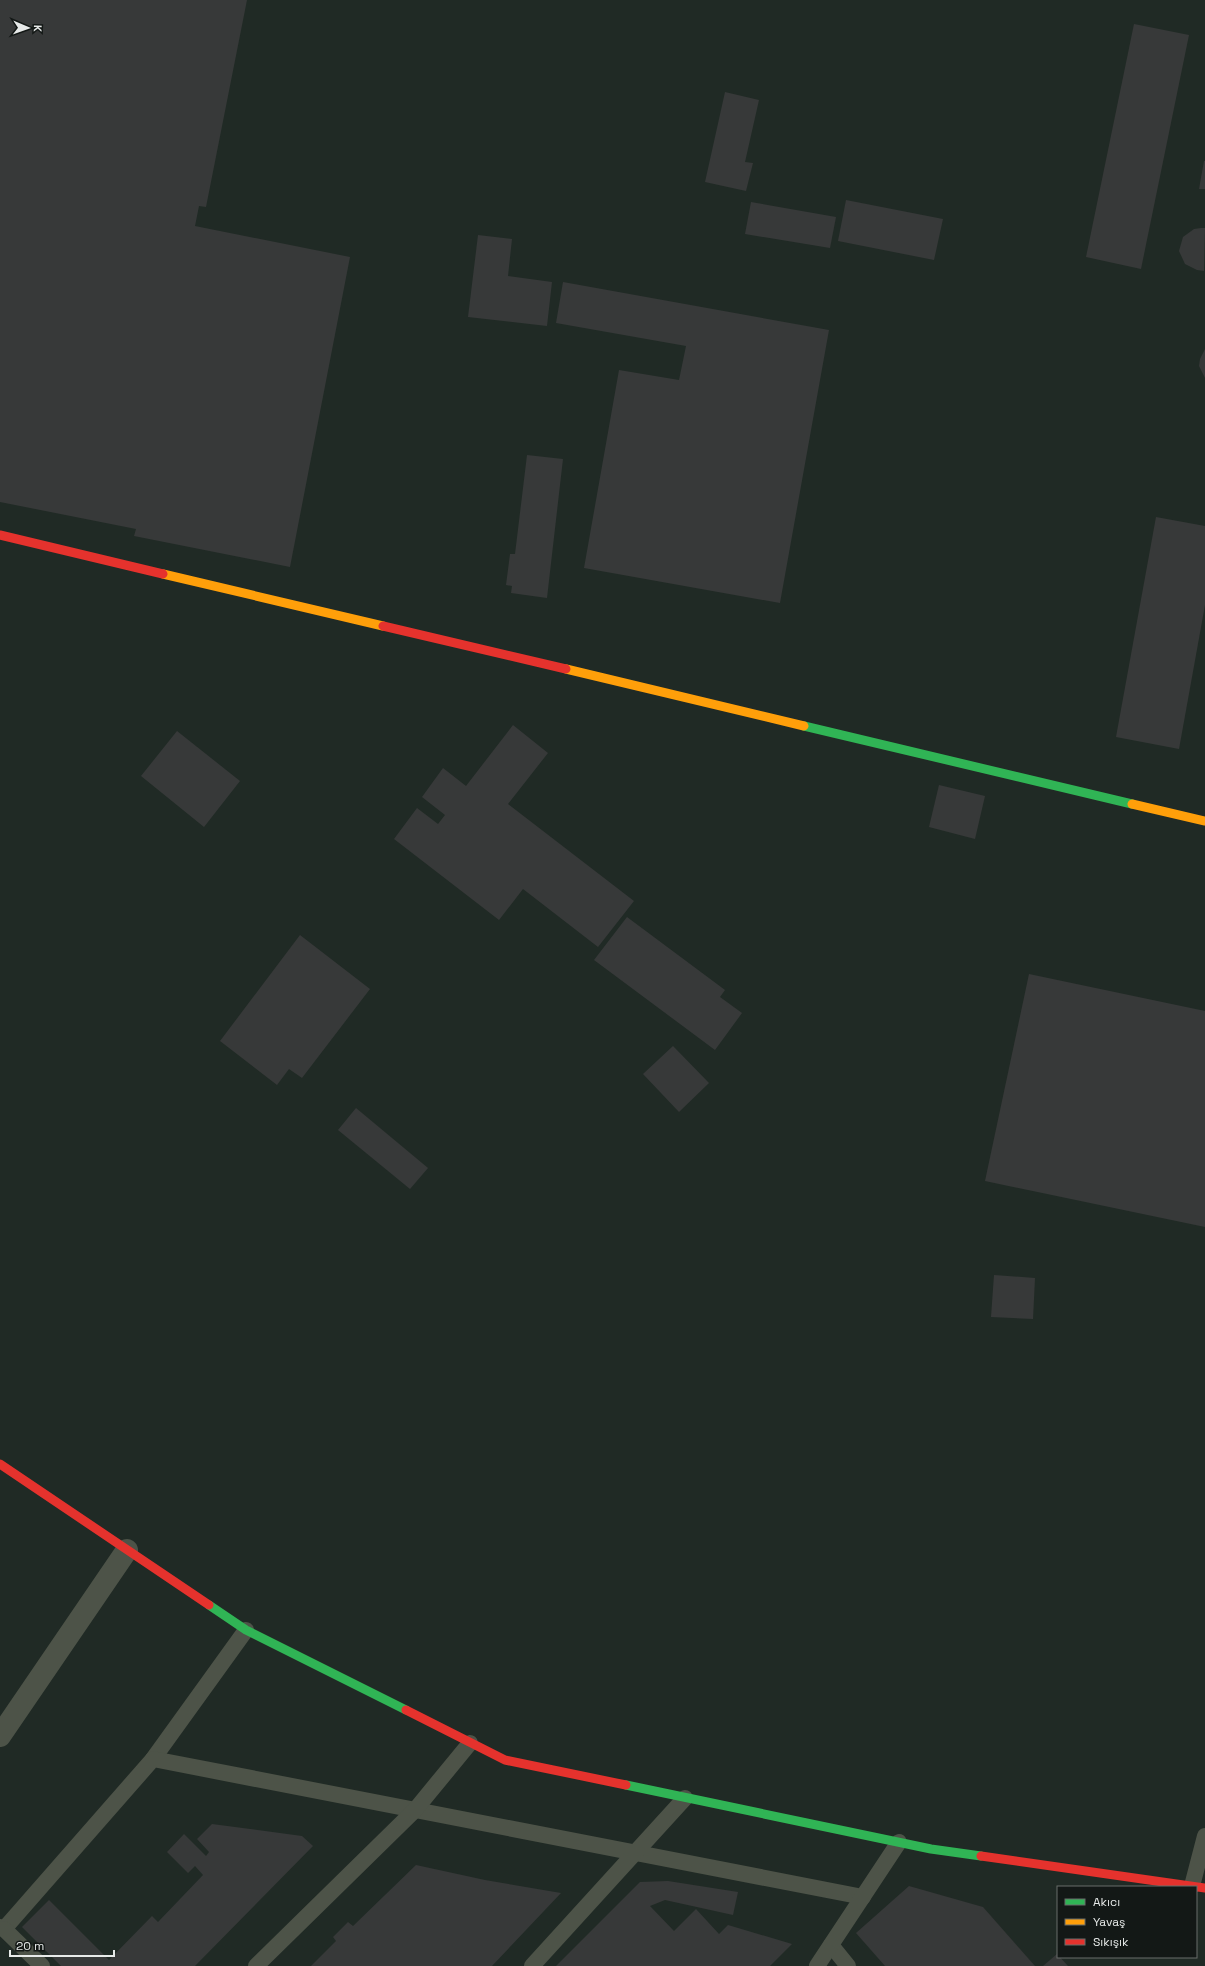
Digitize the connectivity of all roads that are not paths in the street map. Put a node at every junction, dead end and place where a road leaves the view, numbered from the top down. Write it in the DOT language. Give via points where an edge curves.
graph roads {
  1 [pos="0,535"];
  2 [pos="1205,821"];
  3 [pos="0,1464"];
  4 [pos="127,1550"];
  5 [pos="246,1630"];
  6 [pos="0,1736"];
  7 [pos="470,1743"];
  8 [pos="153,1759"];
  9 [pos="685,1798"];
  10 [pos="415,1810"];
  11 [pos="1205,1836"];
  12 [pos="898,1842"];
  13 [pos="634,1853"];
  14 [pos="1192,1886"];
  15 [pos="1199,1887"];
  16 [pos="863,1897"];
  17 [pos="2,1928"];
  18 [pos="831,1945"];
  19 [pos="42,1966"];
  20 [pos="256,1966"];
  21 [pos="532,1966"];
  22 [pos="817,1966"];
  23 [pos="848,1966"];
  1 -- 2 [label="street"];
  3 -- 4 [label="street"];
  4 -- 5 [label="street"];
  4 -- 6 [label="street"];
  5 -- 7 [label="street"];
  5 -- 8 [label="lane"];
  7 -- 9 [label="street" via="505,1760"];
  7 -- 10 [label="lane"];
  8 -- 10 [label="lane"];
  8 -- 17 [label="lane"];
  9 -- 12 [label="street"];
  9 -- 13 [label="lane"];
  10 -- 13 [label="lane"];
  10 -- 20 [label="lane"];
  11 -- 15 [label="lane"];
  12 -- 14 [label="street" via="931,1849"];
  12 -- 16 [label="lane"];
  13 -- 16 [label="lane"];
  13 -- 21 [label="lane"];
  16 -- 18 [label="lane"];
  17 -- 19 [label="lane"];
  18 -- 22 [label="lane"];
  18 -- 23 [label="lane"];
}
